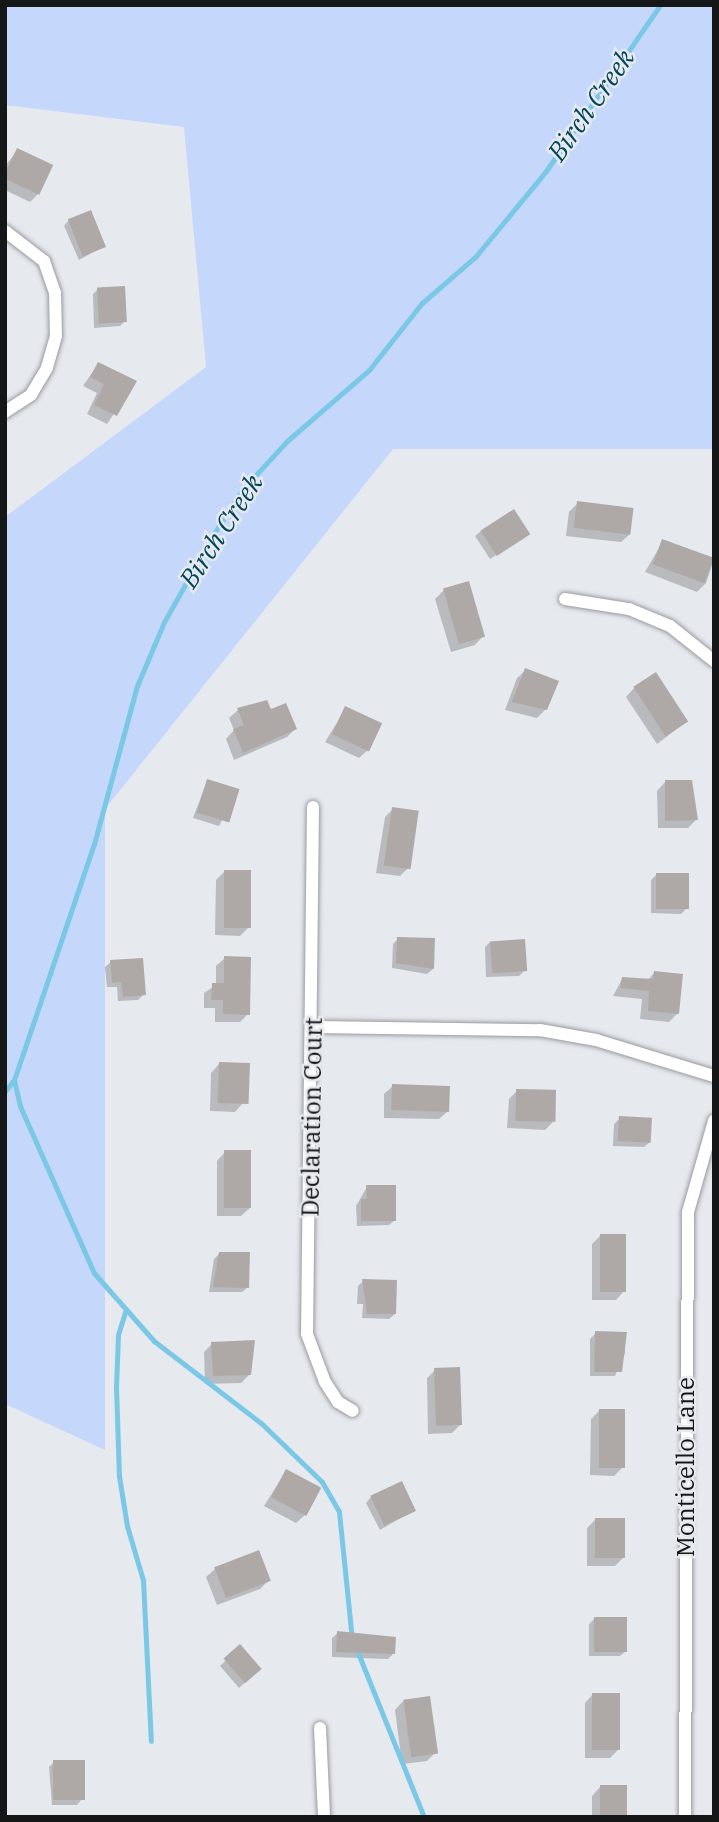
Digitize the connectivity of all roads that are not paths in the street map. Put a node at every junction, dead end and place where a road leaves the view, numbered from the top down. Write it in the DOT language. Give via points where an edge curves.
graph roads {
  1 [pos="5,231"];
  2 [pos="5,412"];
  3 [pos="565,599"];
  4 [pos="714,661"];
  5 [pos="313,807"];
  6 [pos="314,1027"];
  7 [pos="714,1076"];
  8 [pos="714,1121"];
  9 [pos="353,1411"];
  10 [pos="320,1728"];
  11 [pos="324,1817"];
  12 [pos="685,1817"];
  1 -- 2 [label="street" via="44,261 55,293 56,336 47,368 31,395"];
  3 -- 4 [label="street" via="629,609 670,626 697,643"];
  5 -- 6 [label="street, Declaration Court"];
  6 -- 7 [label="street" via="540,1030 596,1040"];
  6 -- 9 [label="street, Declaration Court" via="307,1334 326,1382 338,1402"];
  8 -- 12 [label="street, Monticello Lane" via="688,1212"];
  10 -- 11 [label="street"];
}
